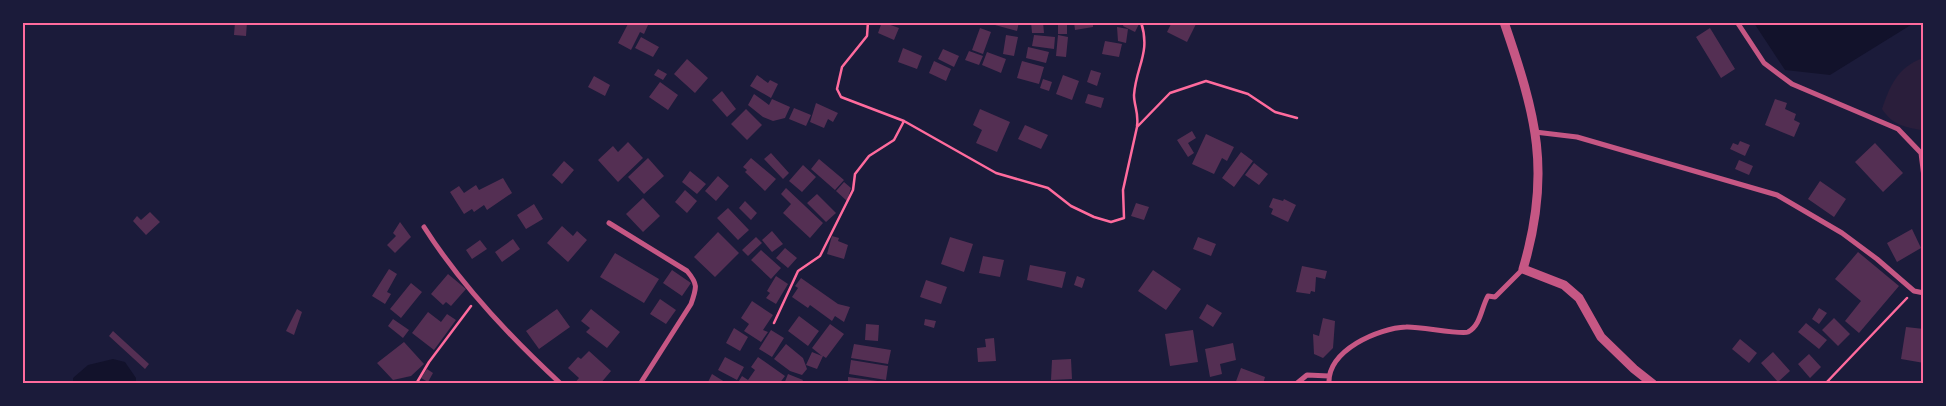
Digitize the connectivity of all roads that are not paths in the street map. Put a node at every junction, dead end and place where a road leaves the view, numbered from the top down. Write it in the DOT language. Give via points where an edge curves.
graph roads {
  1 [pos="1504,22"];
  2 [pos="1737,22"];
  3 [pos="1536,132"];
  4 [pos="1924,177"];
  5 [pos="609,223"];
  6 [pos="424,227"];
  7 [pos="1522,269"];
  8 [pos="1924,293"];
  9 [pos="1328,376"];
  10 [pos="561,384"];
  11 [pos="640,384"];
  12 [pos="1296,384"];
  13 [pos="1329,384"];
  14 [pos="1654,384"];
  1 -- 3 [label="street" via="1527,88"];
  2 -- 4 [label="street" via="1764,63 1792,84 1898,129 1922,153"];
  3 -- 7 [label="street" via="1538,197"];
  3 -- 8 [label="street" via="1577,137 1777,195 1842,232 1914,291"];
  5 -- 11 [label="street" via="687,271 695,282 691,304"];
  6 -- 10 [label="street" via="441,254 522,348"];
  7 -- 9 [label="street" via="1495,297 1488,296 1476,326 1466,333 1406,327 1374,334 1344,351"];
  7 -- 14 [label="street" via="1564,285 1579,298 1601,337"];
  9 -- 12 [label="street" via="1307,375"];
  9 -- 13 [label="street"];
}
